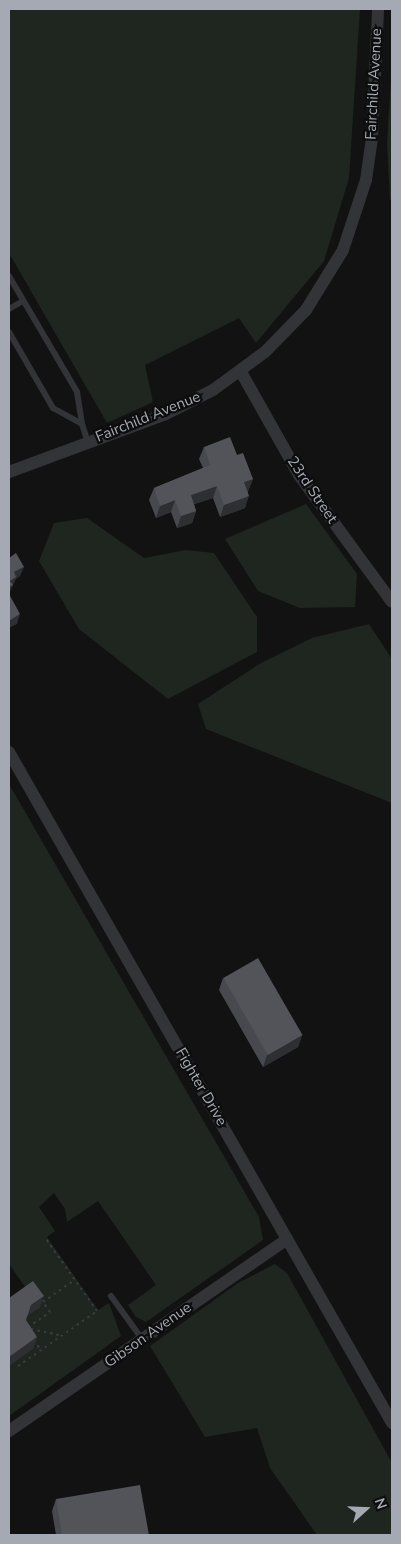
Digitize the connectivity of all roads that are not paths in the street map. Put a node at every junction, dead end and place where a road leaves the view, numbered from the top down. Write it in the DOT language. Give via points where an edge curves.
graph roads {
  1 [pos="378,9"];
  2 [pos="9,276"];
  3 [pos="23,301"];
  4 [pos="9,309"];
  5 [pos="9,332"];
  6 [pos="241,372"];
  7 [pos="82,424"];
  8 [pos="88,442"];
  9 [pos="9,472"];
  10 [pos="392,602"];
  11 [pos="9,752"];
  12 [pos="287,1239"];
  13 [pos="111,1296"];
  14 [pos="142,1339"];
  15 [pos="392,1423"];
  16 [pos="9,1431"];
  1 -- 6 [label="street, Fairchild Avenue" via="372,138 356,219 325,284 306,310"];
  2 -- 3 [label="lane"];
  3 -- 4 [label="lane"];
  3 -- 7 [label="lane" via="77,392"];
  5 -- 7 [label="lane" via="53,408"];
  6 -- 8 [label="street, Fairchild Avenue" via="166,414"];
  6 -- 10 [label="street, 23rd Street" via="299,476"];
  7 -- 8 [label="lane"];
  8 -- 9 [label="street, Fairchild Avenue"];
  11 -- 12 [label="street, Fighter Drive"];
  12 -- 14 [label="street, Gibson Avenue"];
  12 -- 15 [label="street, Fighter Drive"];
  13 -- 14 [label="lane"];
  14 -- 16 [label="street, Gibson Avenue"];
}
